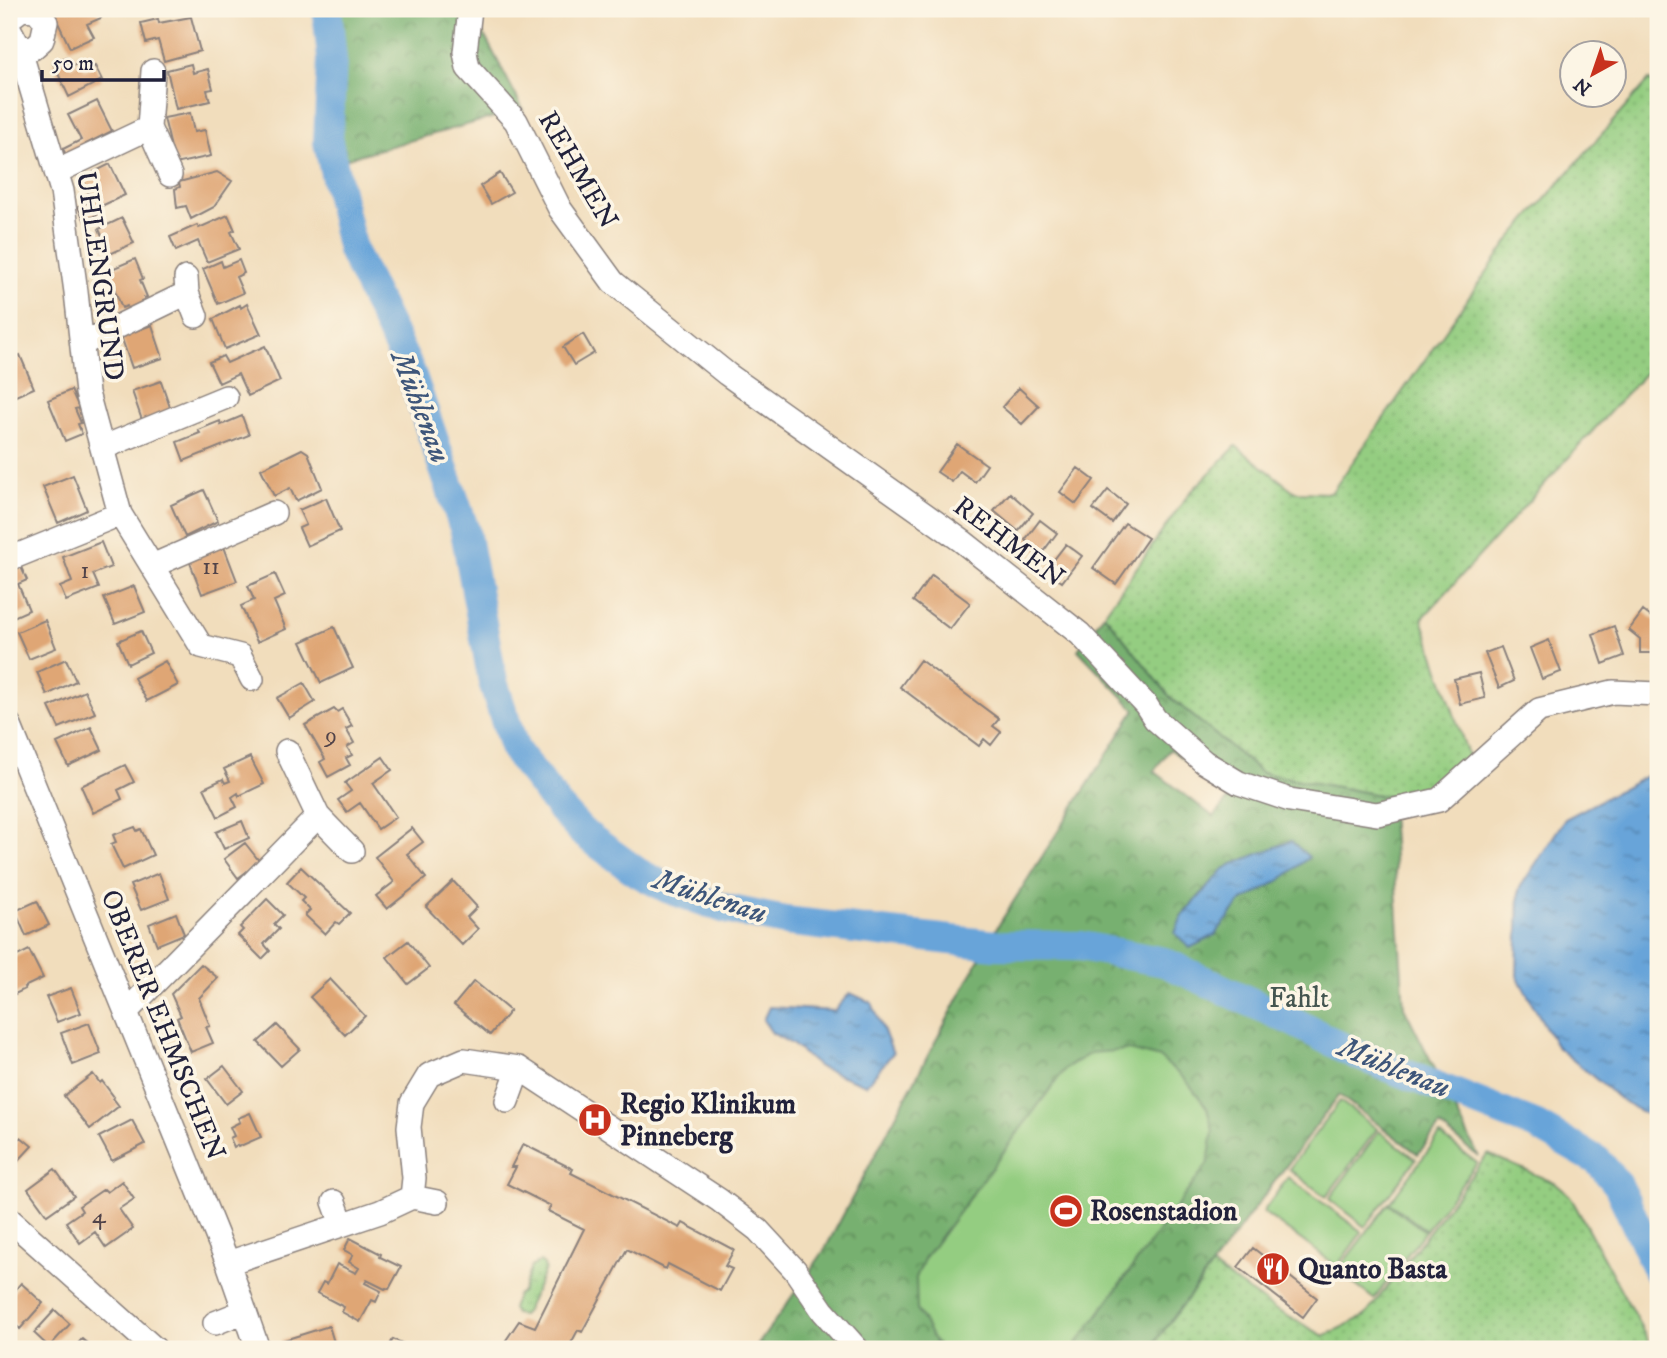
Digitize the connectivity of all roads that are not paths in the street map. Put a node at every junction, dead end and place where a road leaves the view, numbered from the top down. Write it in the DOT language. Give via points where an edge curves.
graph roads {
  1 [pos="37,9"];
  2 [pos="470,9"];
  3 [pos="9,19"];
  4 [pos="14,38"];
  5 [pos="153,71"];
  6 [pos="149,128"];
  7 [pos="56,172"];
  8 [pos="170,175"];
  9 [pos="197,316"];
  10 [pos="82,344"];
  11 [pos="226,397"];
  12 [pos="102,448"];
  13 [pos="274,513"];
  14 [pos="120,514"];
  15 [pos="9,559"];
  16 [pos="152,566"];
  17 [pos="252,679"];
  18 [pos="1658,694"];
  19 [pos="9,724"];
  20 [pos="287,751"];
  21 [pos="318,816"];
  22 [pos="352,851"];
  23 [pos="127,1011"];
  24 [pos="519,1068"];
  25 [pos="507,1101"];
  26 [pos="412,1196"];
  27 [pos="334,1202"];
  28 [pos="437,1202"];
  29 [pos="9,1219"];
  30 [pos="342,1224"];
  31 [pos="228,1263"];
  32 [pos="247,1318"];
  33 [pos="217,1328"];
  34 [pos="155,1349"];
  35 [pos="258,1349"];
  36 [pos="857,1349"];
  1 -- 3 [label="street, UHLENGRUND" via="22,9"];
  1 -- 4 [label="street, UHLENGRUND" via="46,22 42,40 33,48"];
  2 -- 18 [label="street, REHMEN" via="465,52 468,68 516,121 560,209 613,282 727,374 961,541 1080,634 1154,719 1204,762 1239,783 1290,800 1377,814 1439,800 1539,710 1613,692"];
  4 -- 7 [label="street, UHLENGRUND"];
  5 -- 6 [label="street"];
  6 -- 7 [label="street"];
  6 -- 8 [label="street"];
  7 -- 10 [label="street, UHLENGRUND"];
  9 -- 10 [label="street" via="186,286"];
  10 -- 12 [label="street, UHLENGRUND" via="87,393"];
  11 -- 12 [label="street"];
  12 -- 14 [label="street, UHLENGRUND"];
  13 -- 16 [label="street"];
  14 -- 15 [label="street"];
  14 -- 16 [label="street, UHLENGRUND"];
  16 -- 17 [label="street, UHLENGRUND" via="201,646 240,656"];
  19 -- 23 [label="street, OBERER EHMSCHEN"];
  20 -- 21 [label="street"];
  21 -- 22 [label="street"];
  21 -- 23 [label="street"];
  23 -- 31 [label="street, OBERER EHMSCHEN"];
  24 -- 25 [label="street"];
  24 -- 26 [label="street" via="464,1060 429,1076 412,1103"];
  24 -- 36 [label="street" via="719,1199 758,1230"];
  26 -- 28 [label="street"];
  26 -- 30 [label="street"];
  27 -- 30 [label="street"];
  29 -- 34 [label="street"];
  30 -- 31 [label="street"];
  31 -- 32 [label="street, OBERER EHMSCHEN"];
  32 -- 33 [label="street"];
  32 -- 35 [label="street, OBERER EHMSCHEN"];
}
